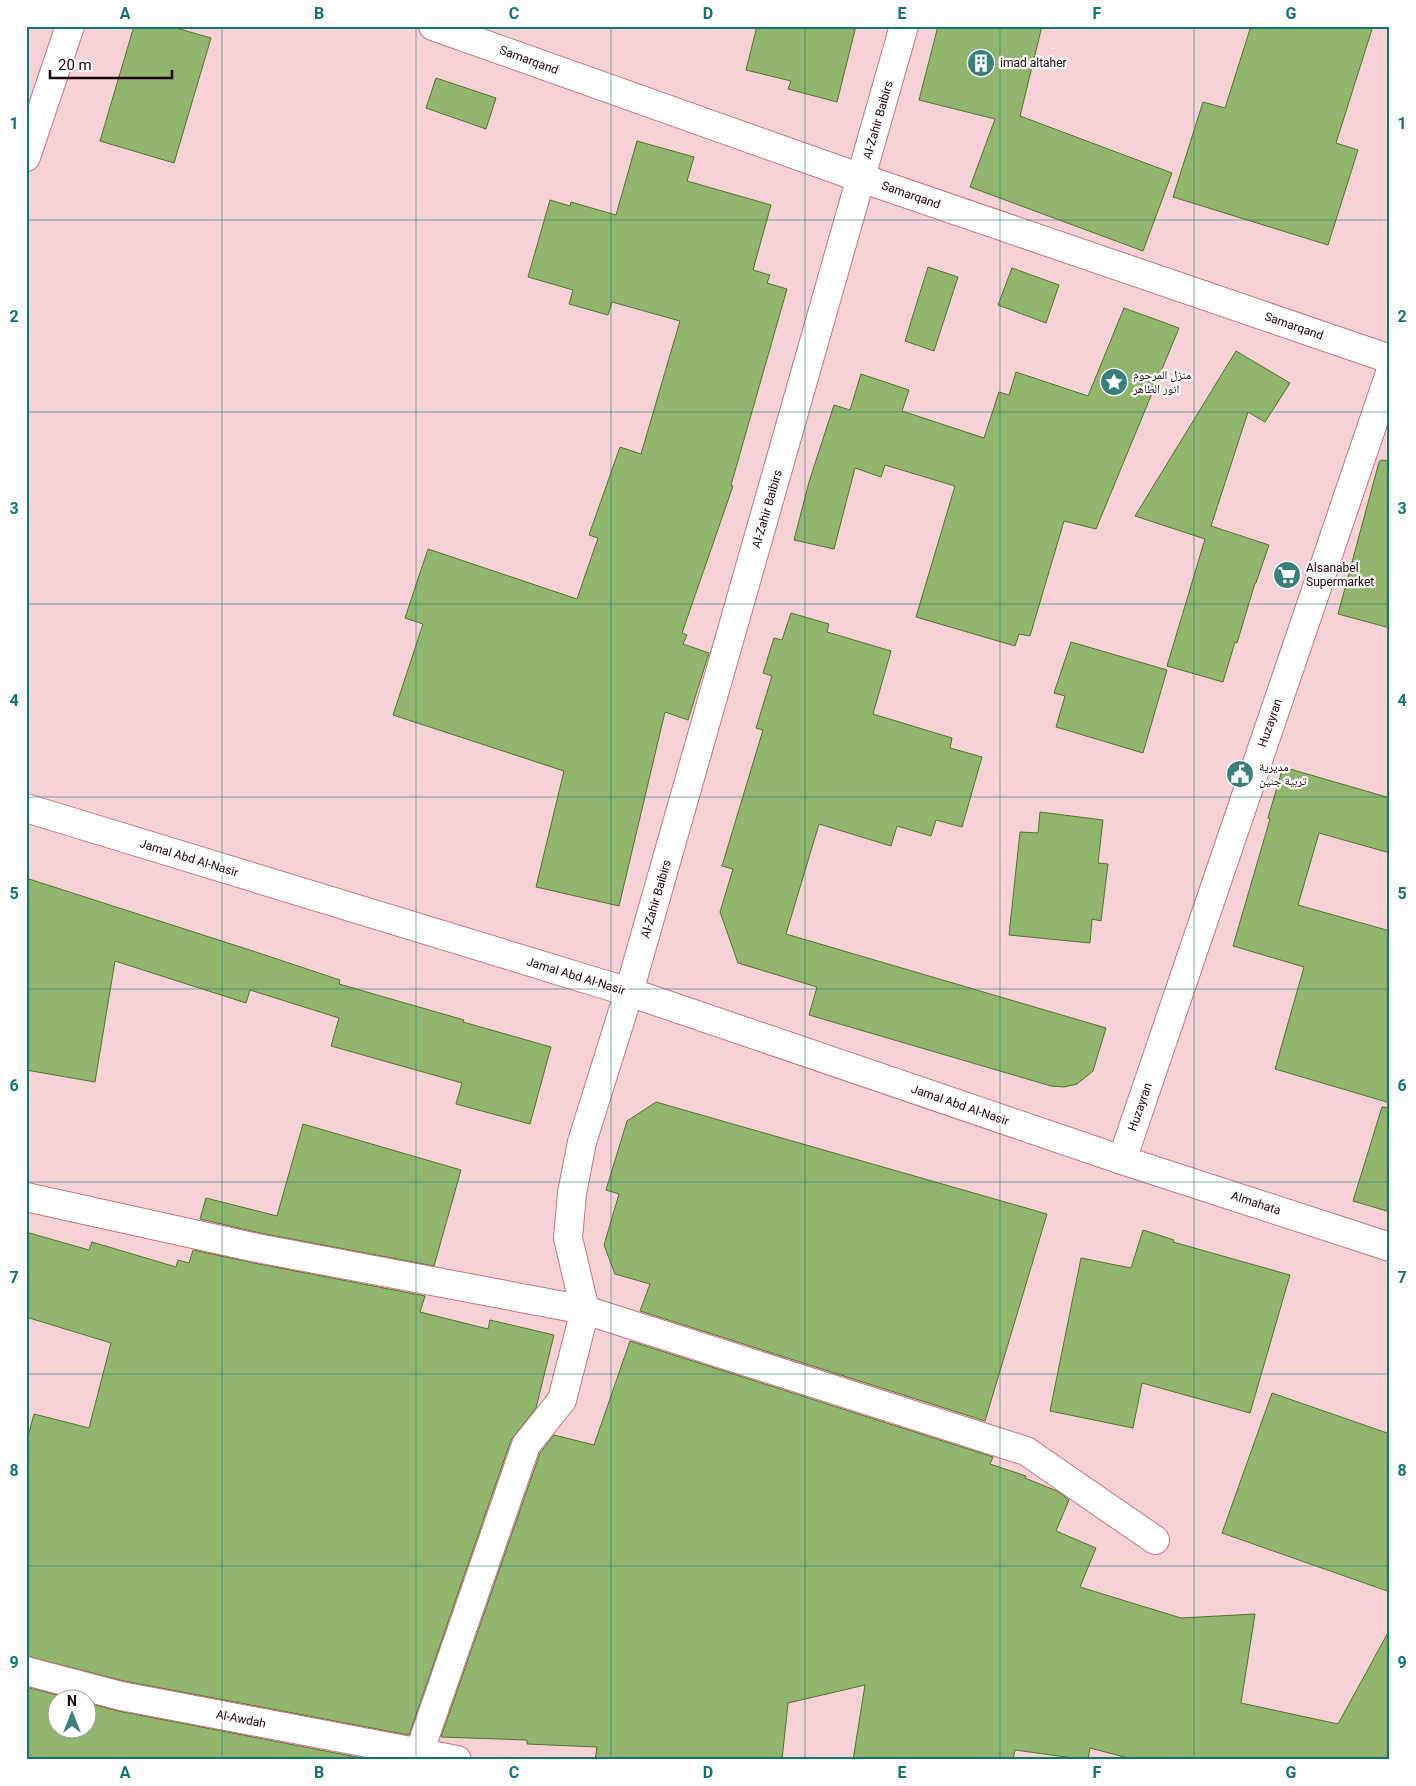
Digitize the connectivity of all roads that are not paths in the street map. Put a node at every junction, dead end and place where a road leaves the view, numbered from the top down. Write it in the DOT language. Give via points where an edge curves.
graph roads {
  1 [pos="70,26"];
  2 [pos="433,26"];
  3 [pos="904,26"];
  4 [pos="26,157"];
  5 [pos="861,178"];
  6 [pos="1390,359"];
  7 [pos="1390,372"];
  8 [pos="26,808"];
  9 [pos="629,992"];
  10 [pos="1122,1160"];
  11 [pos="26,1197"];
  12 [pos="1390,1247"];
  13 [pos="585,1310"];
  14 [pos="1155,1540"];
  15 [pos="26,1671"];
  16 [pos="418,1753"];
  17 [pos="457,1760"];
  1 -- 4 [label="street"];
  2 -- 5 [label="street, Samarqand"];
  3 -- 5 [label="street, Al-Zahir Baibirs"];
  5 -- 6 [label="street, Samarqand"];
  5 -- 9 [label="street, Al-Zahir Baibirs"];
  7 -- 10 [label="street, Huzayran"];
  8 -- 9 [label="street, Jamal Abd Al-Nasir"];
  9 -- 10 [label="street, Jamal Abd Al-Nasir"];
  9 -- 13 [label="street, Al-Zahir Baibirs" via="582,1142 572,1194 568,1238"];
  10 -- 12 [label="street, Almahata"];
  11 -- 13 [label="street" via="258,1248"];
  13 -- 14 [label="street" via="1026,1451"];
  13 -- 16 [label="street" via="562,1400 526,1445"];
  15 -- 16 [label="street, Al-Awdah" via="120,1696"];
  16 -- 17 [label="street, Al-Awdah"];
}
